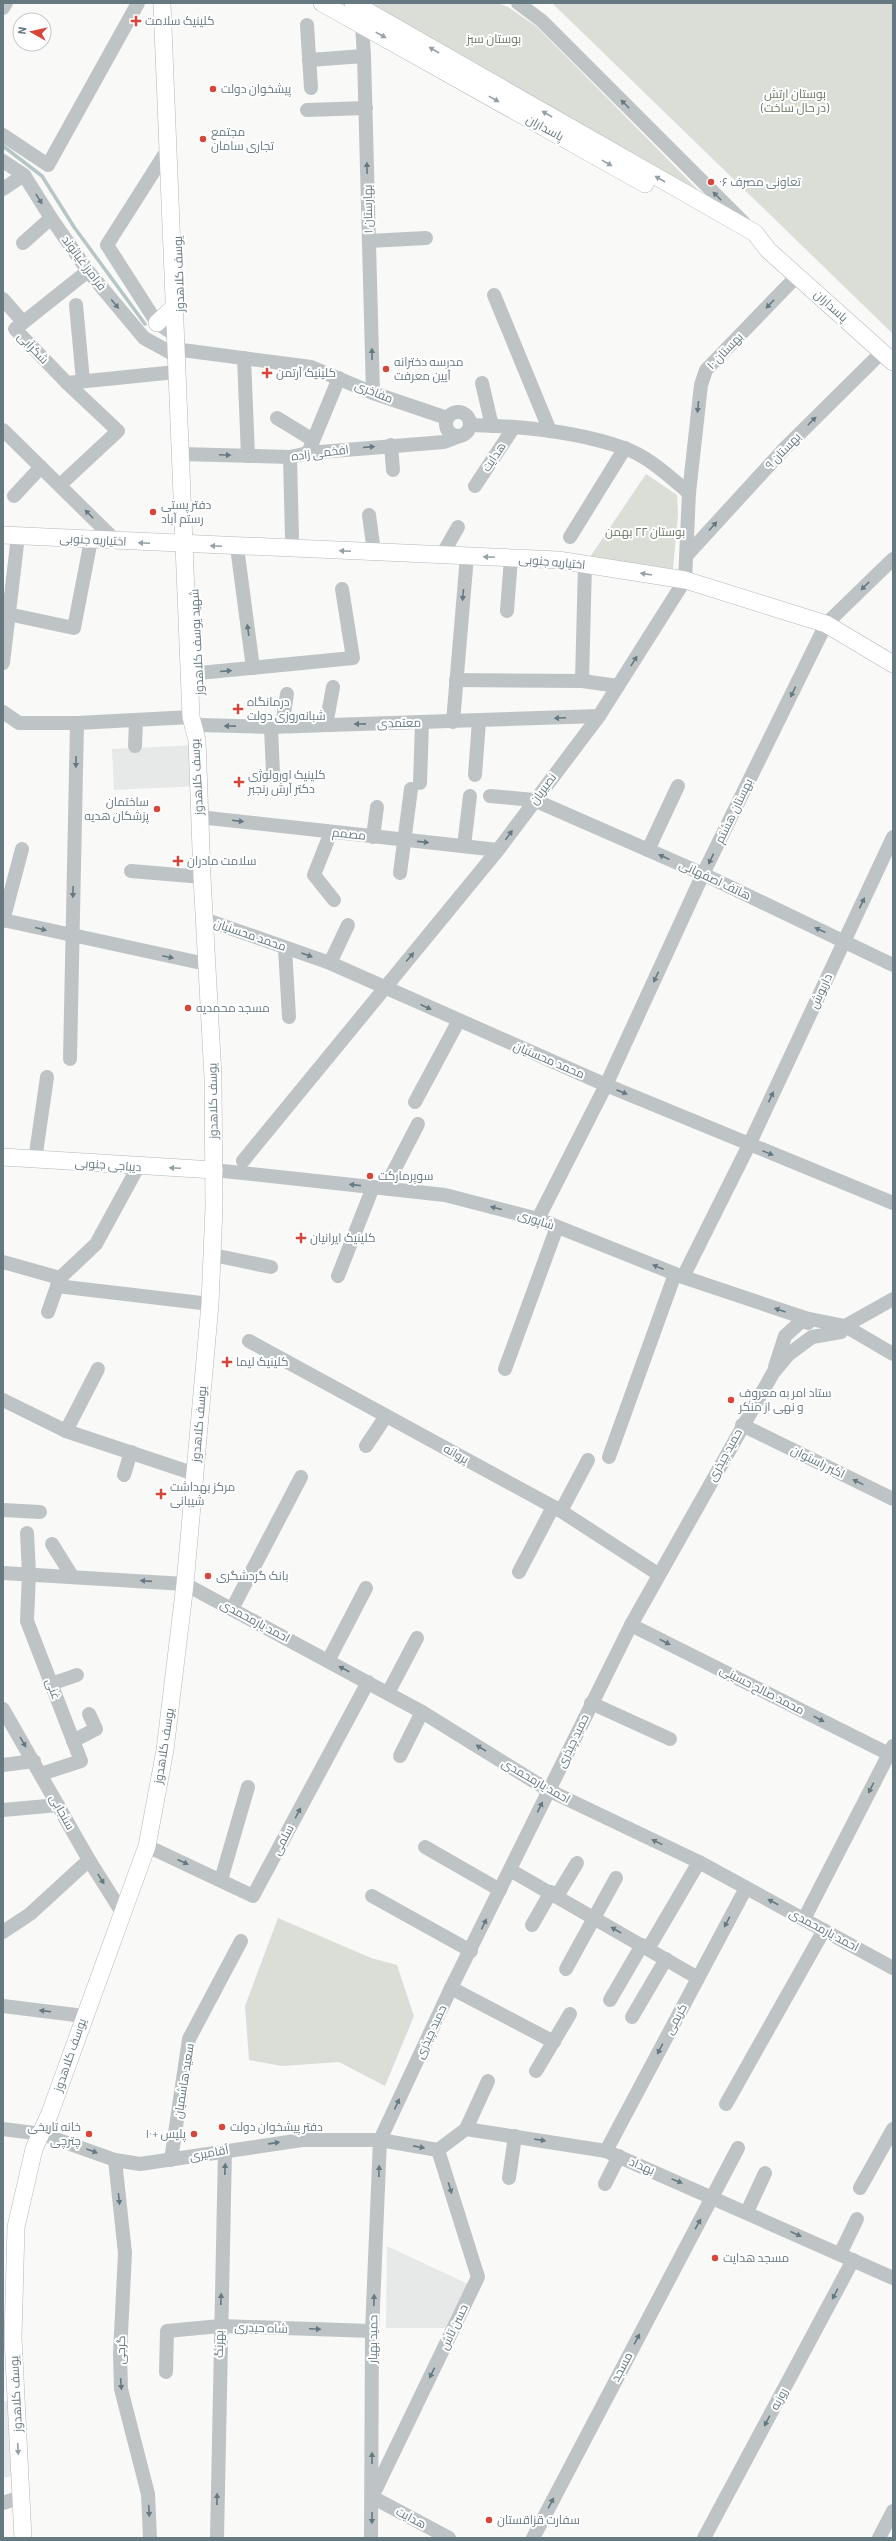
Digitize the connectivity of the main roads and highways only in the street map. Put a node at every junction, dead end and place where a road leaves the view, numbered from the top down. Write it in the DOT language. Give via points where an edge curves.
graph roads {
  1 [pos="162,3"];
  2 [pos="170,3"];
  3 [pos="322,3"];
  4 [pos="353,3"];
  5 [pos="768,250"];
  6 [pos="176,287"];
  7 [pos="173,308"];
  8 [pos="157,323"];
  9 [pos="177,353"];
  10 [pos="888,356"];
  11 [pos="183,454"];
  12 [pos="11,536"];
  13 [pos="187,544"];
  14 [pos="893,664"];
  15 [pos="196,728"];
  16 [pos="3,1157"];
  17 [pos="214,1170"];
  18 [pos="42,2134"];
  19 [pos="8,2340"];
  20 [pos="23,2538"];
  21 [pos="34,2538"];
  1 -- 6 [label="main road, یوسف کلاهدوز"];
  2 -- 6 [label="main road, یوسف کلاهدوز"];
  3 -- 5 [label="main road, پاسداران, one-way" via="748,242"];
  5 -- 4 [label="main road, پاسداران, one-way" via="755,233"];
  5 -- 10 [label="main road, پاسداران"];
  6 -- 7 [label="main road, یوسف کلاهدوز"];
  6 -- 9 [label="main road, یوسف کلاهدوز"];
  7 -- 8 [label="main road"];
  7 -- 9 [label="main road, یوسف کلاهدوز"];
  9 -- 11 [label="main road, یوسف کلاهدوز"];
  9 -- 11 [label="main road, یوسف کلاهدوز"];
  11 -- 13 [label="main road, یوسف کلاهدوز"];
  13 -- 12 [label="main road, اختیاریه جنوبی, one-way"];
  14 -- 13 [label="main road, اختیاریه جنوبی, one-way" via="826,624 685,580 558,560"];
  13 -- 15 [label="main road, شهید یوسف کلاهدوز"];
  13 -- 15 [label="main road, شهید یوسف کلاهدوز" via="201,704"];
  15 -- 17 [label="main road, یوسف کلاهدوز" via="213,1077"];
  17 -- 16 [label="main road, دیباجی جنوبی, one-way"];
  17 -- 18 [label="main road, یوسف کلاهدوز" via="210,1304 185,1584 165,1750 147,1846"];
  18 -- 19 [label="main road, یوسف کلاهدوز" via="34,2149 16,2227"];
  18 -- 21 [label="main road, یوسف کلاهدوز" via="43,2151 28,2227 24,2338"];
  19 -- 20 [label="main road, یوسف کلاهدوز, one-way"];
}
